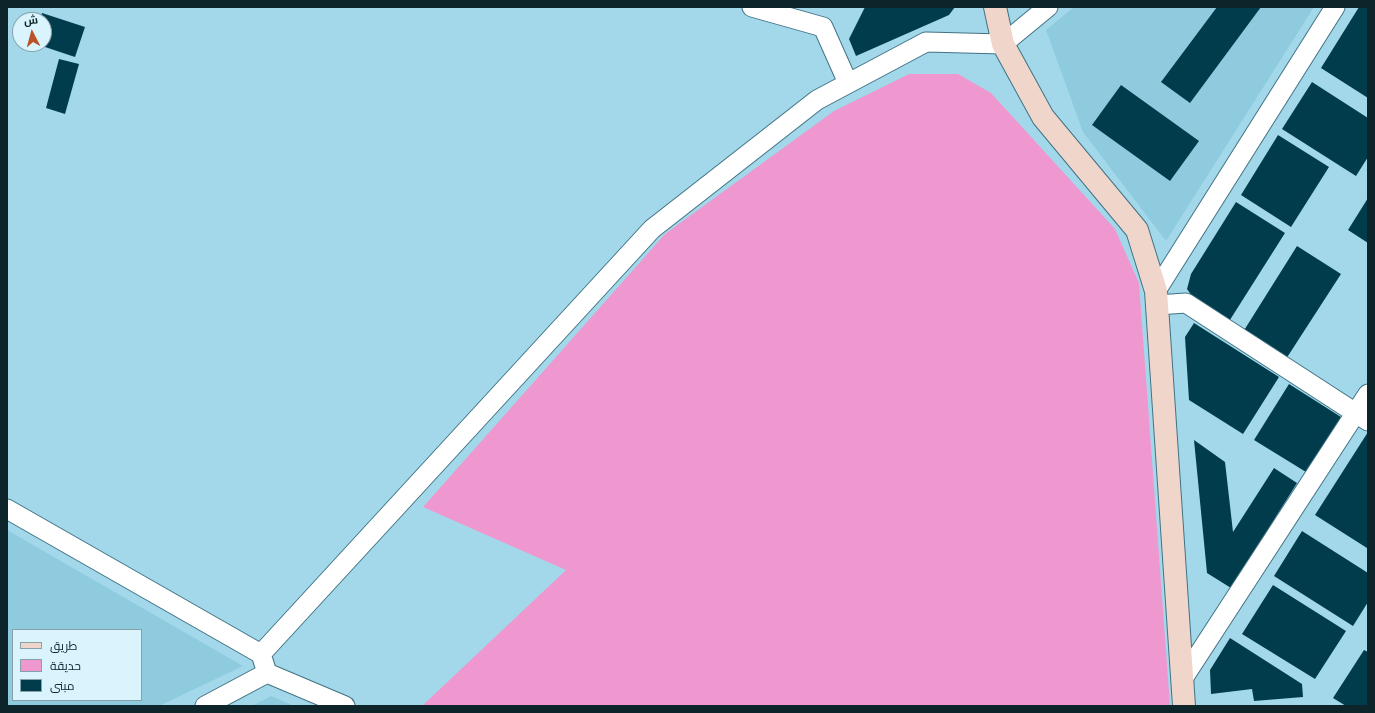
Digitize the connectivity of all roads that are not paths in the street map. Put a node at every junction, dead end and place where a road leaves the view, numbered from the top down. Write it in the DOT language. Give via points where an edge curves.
graph roads {
  1 [pos="752,7"];
  2 [pos="995,7"];
  3 [pos="1048,7"];
  4 [pos="1335,7"];
  5 [pos="1003,44"];
  6 [pos="848,83"];
  7 [pos="1156,298"];
  8 [pos="1368,394"];
  9 [pos="1362,417"];
  10 [pos="7,509"];
  11 [pos="261,654"];
  12 [pos="267,673"];
  13 [pos="1182,680"];
  14 [pos="205,706"];
  15 [pos="345,706"];
  16 [pos="1184,706"];
  1 -- 6 [label="street" via="823,27"];
  2 -- 5 [label="street"];
  3 -- 5 [label="street"];
  4 -- 7 [label="street"];
  5 -- 6 [label="street" via="926,42"];
  5 -- 7 [label="street" via="1043,117 1138,230"];
  6 -- 11 [label="street" via="817,100 652,229"];
  7 -- 9 [label="street" via="1186,303"];
  7 -- 13 [label="street"];
  8 -- 9 [label="street"];
  9 -- 13 [label="street"];
  10 -- 11 [label="street"];
  11 -- 12 [label="street"];
  12 -- 14 [label="street"];
  12 -- 15 [label="street"];
  13 -- 16 [label="street"];
}
